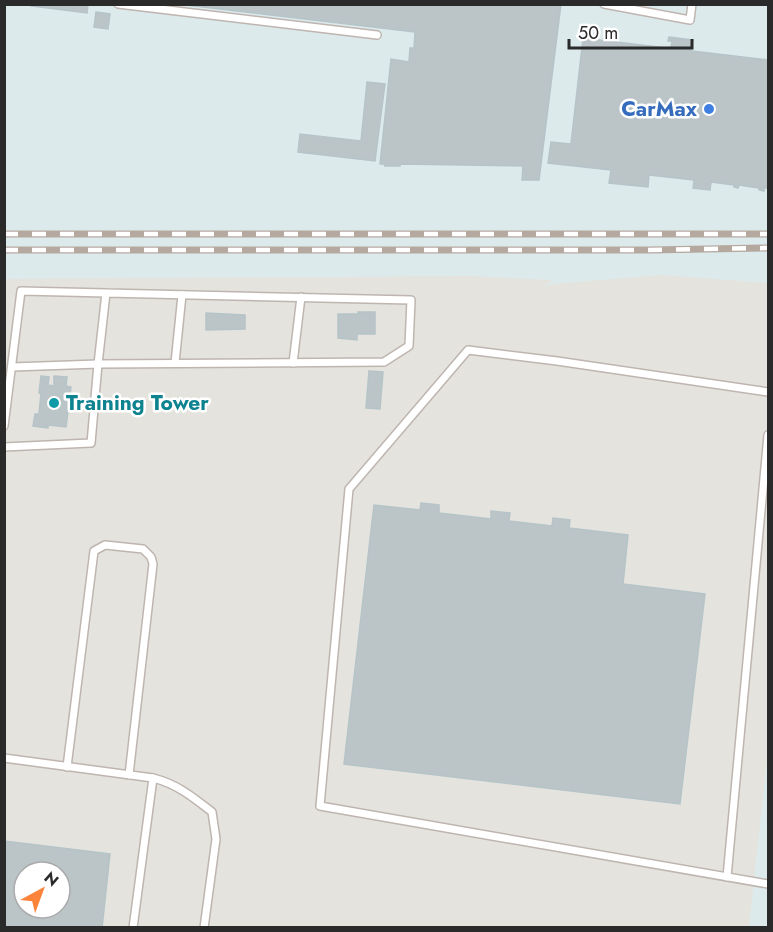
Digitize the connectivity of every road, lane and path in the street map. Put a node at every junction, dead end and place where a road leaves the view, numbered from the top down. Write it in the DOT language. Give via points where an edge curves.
graph roads {
  1 [pos="118,4"];
  2 [pos="604,4"];
  3 [pos="692,4"];
  4 [pos="377,35"];
  5 [pos="106,293"];
  6 [pos="182,295"];
  7 [pos="301,297"];
  8 [pos="175,363"];
  9 [pos="293,363"];
  10 [pos="98,364"];
  11 [pos="12,367"];
  12 [pos="768,392"];
  13 [pos="4,426"];
  14 [pos="768,435"];
  15 [pos="4,447"];
  16 [pos="4,758"];
  17 [pos="67,767"];
  18 [pos="129,775"];
  19 [pos="153,778"];
  20 [pos="727,877"];
  21 [pos="768,884"];
  22 [pos="133,927"];
  23 [pos="204,927"];
  1 -- 4 [label="lane"];
  2 -- 3 [label="lane" via="690,20"];
  5 -- 6 [label="lane"];
  5 -- 10 [label="lane"];
  5 -- 11 [label="lane" via="21,291"];
  6 -- 7 [label="lane"];
  6 -- 8 [label="lane"];
  7 -- 9 [label="lane"];
  7 -- 9 [label="lane" via="411,300 409,346 384,362"];
  8 -- 9 [label="lane"];
  8 -- 10 [label="lane"];
  10 -- 11 [label="lane"];
  10 -- 15 [label="lane" via="91,443"];
  11 -- 13 [label="lane"];
  12 -- 20 [label="lane" via="468,350 349,489 320,806"];
  14 -- 20 [label="lane"];
  16 -- 17 [label="lane"];
  17 -- 18 [label="lane"];
  17 -- 18 [label="lane" via="94,551 105,545 143,549 153,564"];
  18 -- 19 [label="lane"];
  19 -- 22 [label="lane"];
  19 -- 23 [label="lane" via="169,782 212,812 216,839"];
  20 -- 21 [label="lane"];
}
